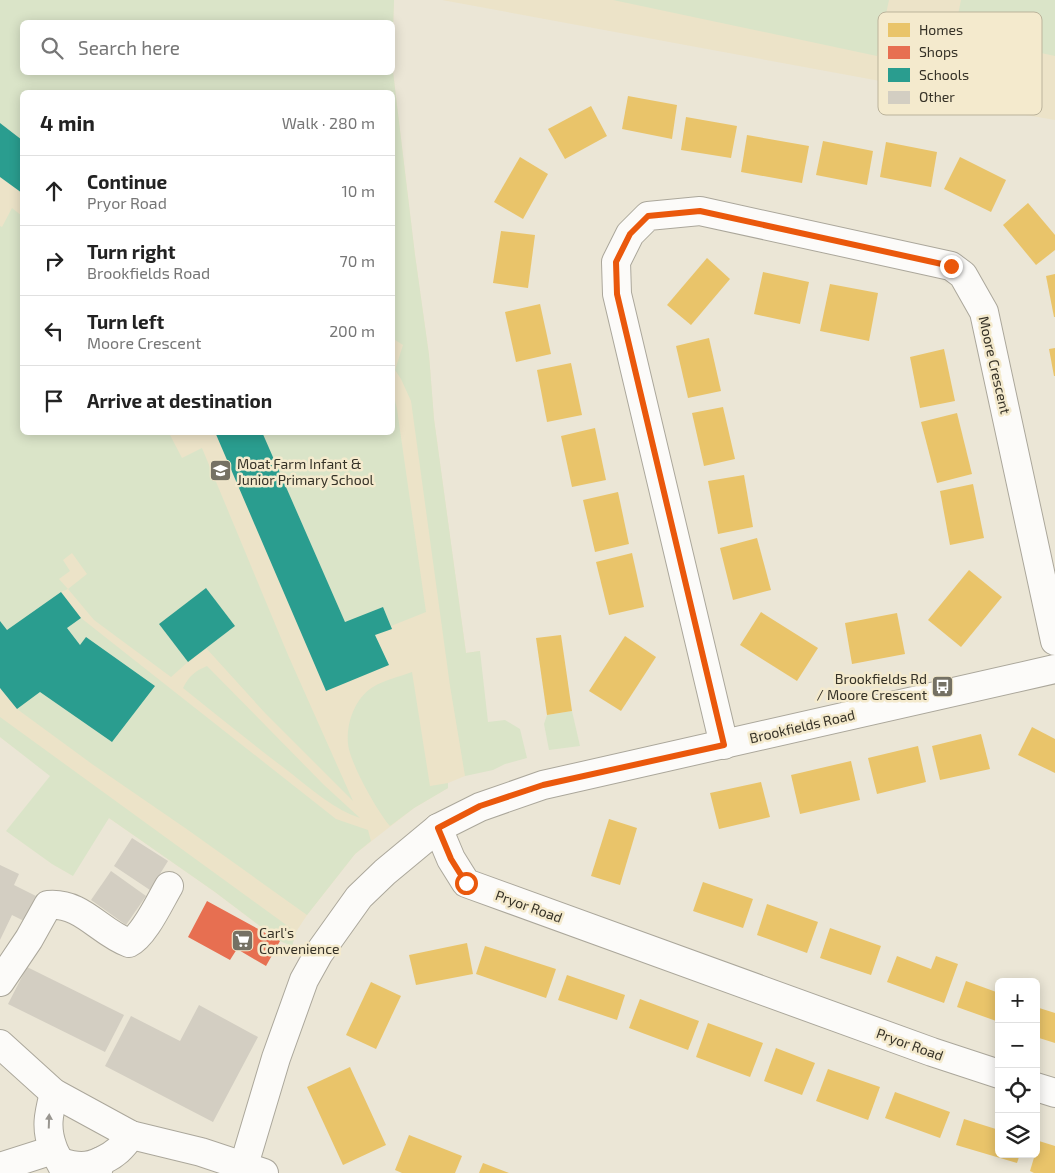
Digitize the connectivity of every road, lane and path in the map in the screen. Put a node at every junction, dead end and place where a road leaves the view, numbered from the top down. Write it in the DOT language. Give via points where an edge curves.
graph roads {
  1 [pos="1055,641"];
  2 [pos="1055,669"];
  3 [pos="724,745"];
  4 [pos="438,828"];
  5 [pos="168,886"];
  6 [pos="0,982"];
  7 [pos="0,1044"];
  8 [pos="995,1073"];
  9 [pos="1040,1088"];
  10 [pos="54,1093"];
  11 [pos="1055,1093"];
  12 [pos="131,1135"];
  13 [pos="60,1162"];
  14 [pos="0,1167"];
  15 [pos="99,1167"];
  16 [pos="254,1169"];
  1 -- 3 [label="street, Moore Crescent" via="984,312 963,275 951,266 700,211 648,216 630,234 616,262 617,294"];
  2 -- 3 [label="street, Brookfields Road"];
  3 -- 4 [label="street, Brookfields Road" via="543,785 480,806"];
  4 -- 8 [label="street, Pryor Road" via="466,883"];
  4 -- 16 [label="street" via="359,897 304,980 276,1058"];
  5 -- 6 [label="street" via="144,928 129,943 72,907 48,905"];
  7 -- 10 [label="street"];
  9 -- 11 [label="street"];
  10 -- 12 [label="street"];
  13 -- 10 [label="street, one-way" via="47,1122"];
  12 -- 15 [label="street" via="124,1146"];
  12 -- 16 [label="street"];
  13 -- 14 [label="street"];
  13 -- 15 [label="street" via="76,1167"];
}
